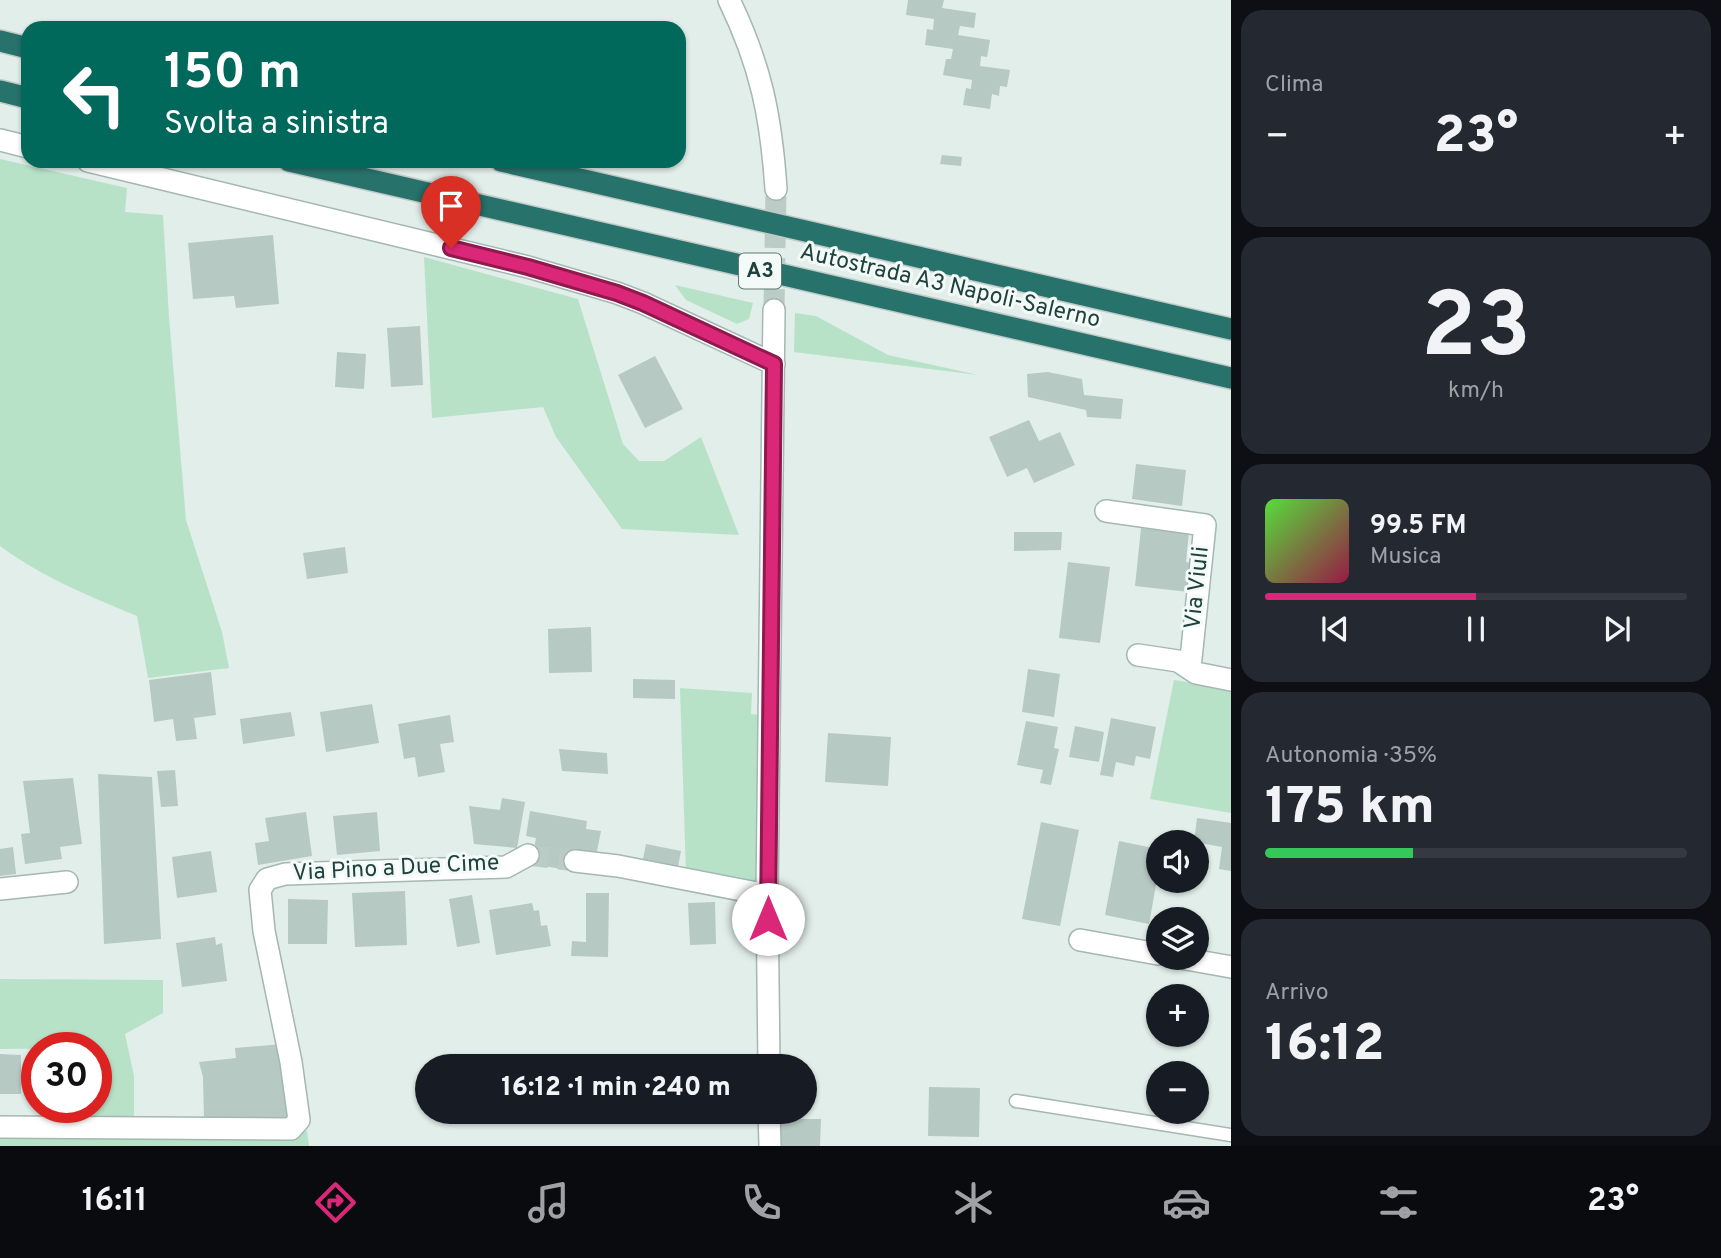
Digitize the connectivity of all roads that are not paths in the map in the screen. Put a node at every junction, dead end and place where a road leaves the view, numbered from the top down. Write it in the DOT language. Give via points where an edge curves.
graph roads {
  1 [pos="729,0"];
  2 [pos="0,41"];
  3 [pos="21,46"];
  4 [pos="0,91"];
  5 [pos="21,96"];
  6 [pos="0,140"];
  7 [pos="21,145"];
  8 [pos="118,168"];
  9 [pos="319,168"];
  10 [pos="531,168"];
  11 [pos="776,189"];
  12 [pos="774,310"];
  13 [pos="1231,329"];
  14 [pos="774,364"];
  15 [pos="1231,378"];
  16 [pos="1106,511"];
  17 [pos="1138,655"];
  18 [pos="1190,668"];
  19 [pos="1231,680"];
  20 [pos="528,855"];
  21 [pos="575,861"];
  22 [pos="67,881"];
  23 [pos="0,889"];
  24 [pos="767,895"];
  25 [pos="1080,940"];
  26 [pos="1146,952"];
  27 [pos="1209,963"];
  28 [pos="1231,967"];
  29 [pos="769,1054"];
  30 [pos="1016,1101"];
  31 [pos="769,1124"];
  32 [pos="0,1127"];
  33 [pos="1231,1135"];
  34 [pos="770,1146"];
  1 -- 11 [label="street" via="761,76"];
  2 -- 3 [label="highway"];
  4 -- 5 [label="highway"];
  6 -- 7 [label="street"];
  8 -- 14 [label="street" via="297,209 617,293"];
  9 -- 15 [label="highway, Autostrada A3 Napoli-Salerno / A3"];
  10 -- 13 [label="highway, Autostrada A3 Napoli-Salerno / A3"];
  12 -- 14 [label="street"];
  14 -- 24 [label="street"];
  16 -- 18 [label="street, Via Viuli" via="1205,525"];
  17 -- 18 [label="street, Via Viuli" via="1178,661"];
  18 -- 19 [label="street, Via Viuli"];
  20 -- 32 [label="street, Via Pino a Due Cime" via="506,867 285,874 267,879 260,890 264,931 299,1120 291,1129"];
  21 -- 24 [label="street"];
  22 -- 23 [label="street"];
  24 -- 29 [label="street"];
  25 -- 26 [label="street"];
  27 -- 28 [label="street"];
  30 -- 33 [label="lane"];
  31 -- 34 [label="street"];
}
